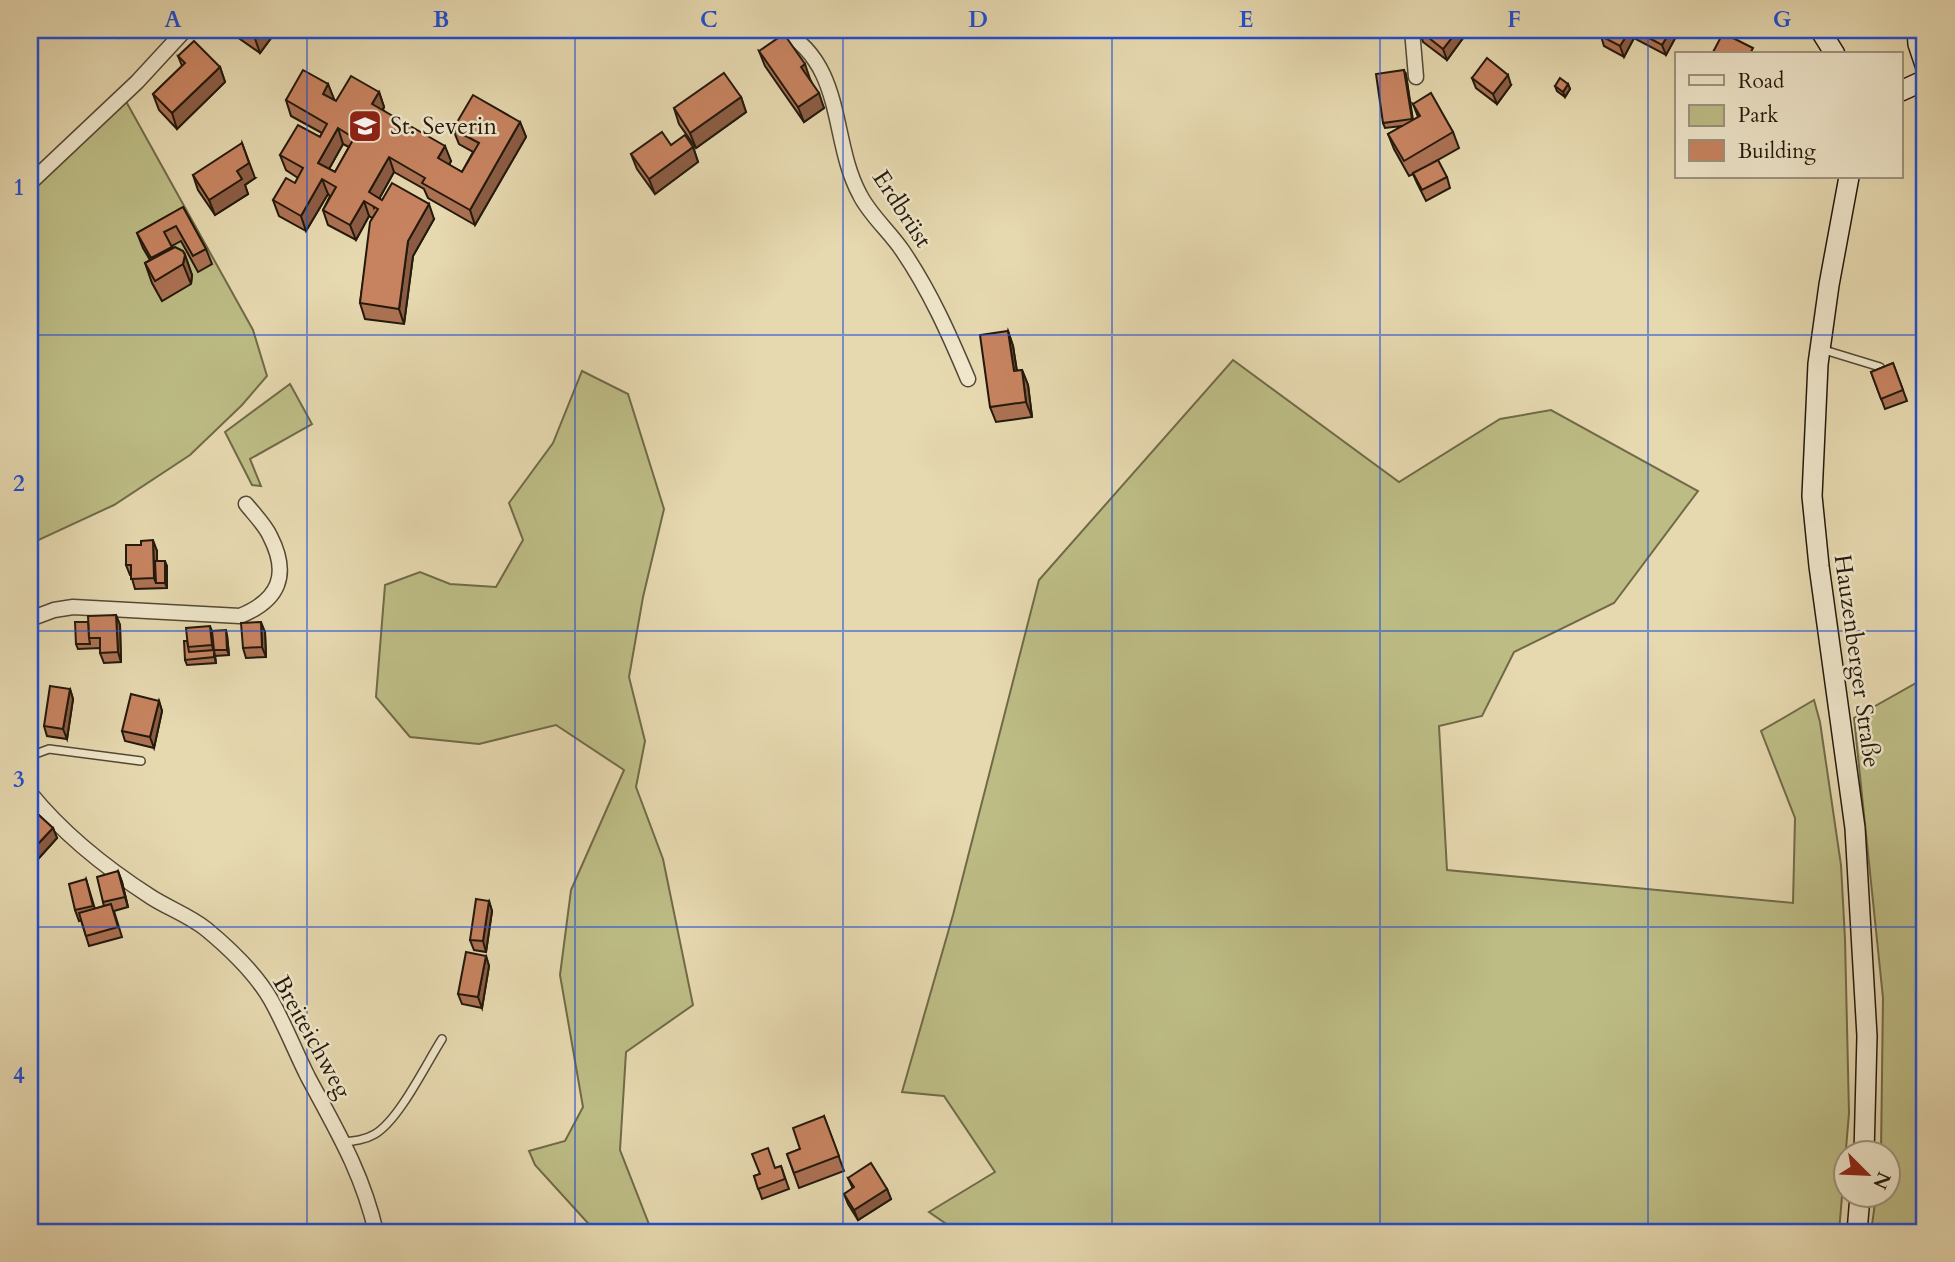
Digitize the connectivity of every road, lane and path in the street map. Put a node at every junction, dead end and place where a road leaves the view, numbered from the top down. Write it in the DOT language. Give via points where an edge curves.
graph roads {
  1 [pos="185,30"];
  2 [pos="782,30"];
  3 [pos="1412,30"];
  4 [pos="1820,30"];
  5 [pos="1917,30"];
  6 [pos="1834,52"];
  7 [pos="1925,65"];
  8 [pos="1416,77"];
  9 [pos="1925,80"];
  10 [pos="1902,91"];
  11 [pos="1849,178"];
  12 [pos="30,183"];
  13 [pos="1820,348"];
  14 [pos="1880,367"];
  15 [pos="968,379"];
  16 [pos="246,505"];
  17 [pos="30,619"];
  18 [pos="30,756"];
  19 [pos="141,761"];
  20 [pos="30,793"];
  21 [pos="442,1039"];
  22 [pos="1864,1140"];
  23 [pos="343,1142"];
  24 [pos="1859,1210"];
  25 [pos="376,1232"];
  26 [pos="1857,1232"];
  1 -- 12 [label="street"];
  2 -- 15 [label="street, Erdbrüst" via="797,38 829,87 859,195 902,249 936,304"];
  3 -- 8 [label="street"];
  4 -- 6 [label="main road"];
  5 -- 7 [label="main road"];
  9 -- 10 [label="main road"];
  11 -- 13 [label="main road, Hauzenberger Straße"];
  13 -- 14 [label="lane"];
  13 -- 22 [label="main road, Hauzenberger Straße" via="1812,496 1855,828 1867,1036"];
  16 -- 17 [label="street" via="270,535 281,571 267,602 253,611 240,616 73,607"];
  18 -- 19 [label="lane" via="49,749"];
  20 -- 23 [label="street, Breiteichweg" via="53,821 89,852 134,886 204,927 248,971 270,998"];
  21 -- 23 [label="lane" via="391,1120 376,1134"];
  23 -- 25 [label="street, Breiteichweg" via="368,1197"];
  24 -- 26 [label="main road"];
}
